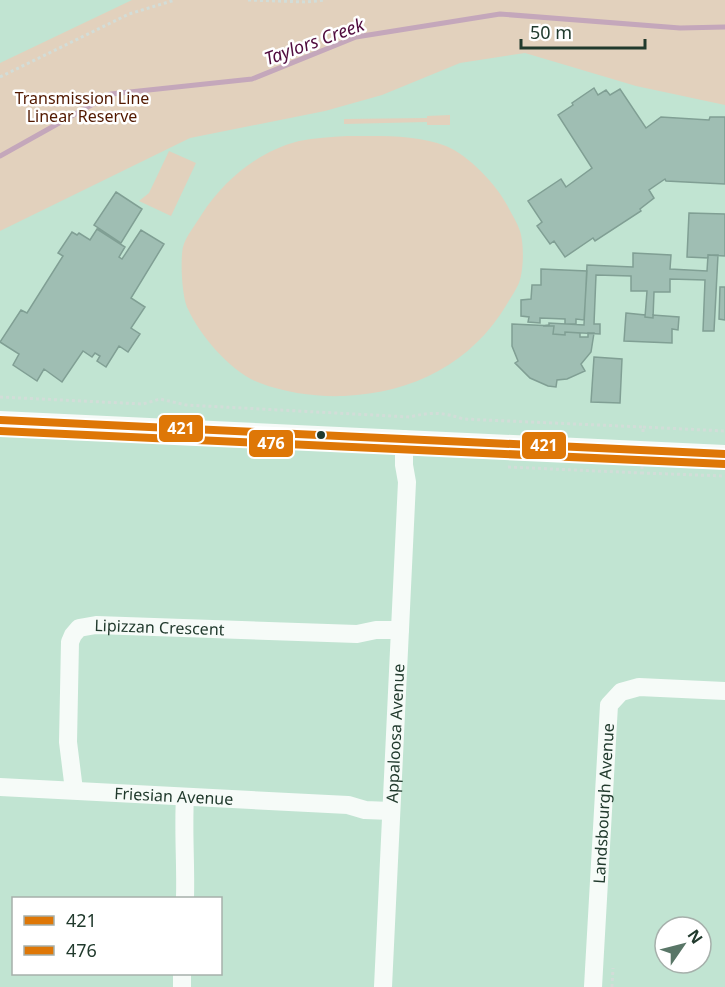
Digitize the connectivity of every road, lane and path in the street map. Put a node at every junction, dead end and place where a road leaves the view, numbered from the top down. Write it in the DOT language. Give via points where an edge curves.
graph roads {
  1 [pos="174,0"];
  2 [pos="248,0"];
  3 [pos="326,0"];
  4 [pos="0,77"];
  5 [pos="0,420"];
  6 [pos="643,427"];
  7 [pos="725,431"];
  8 [pos="410,439"];
  9 [pos="725,454"];
  10 [pos="508,466"];
  11 [pos="642,473"];
  12 [pos="400,636"];
  13 [pos="725,691"];
  14 [pos="0,787"];
  15 [pos="68,789"];
  16 [pos="192,797"];
  17 [pos="392,805"];
  18 [pos="185,897"];
  19 [pos="613,965"];
  20 [pos="383,987"];
  21 [pos="593,987"];
  22 [pos="612,987"];
  1 -- 4 [label="path" via="129,14"];
  2 -- 3 [label="path"];
  5 -- 8 [label="street"];
  6 -- 7 [label="path"];
  8 -- 9 [label="street"];
  8 -- 12 [label="street, Appaloosa Avenue" via="414,465 407,482"];
  10 -- 11 [label="path"];
  12 -- 15 [label="street, Lipizzan Crescent" via="375,641 357,634 79,628 70,642 68,742 62,758"];
  12 -- 17 [label="street, Appaloosa Avenue"];
  13 -- 21 [label="street, Landsbourgh Avenue" via="639,687 621,692 609,705"];
  14 -- 15 [label="street, Friesian Avenue"];
  15 -- 16 [label="street, Friesian Avenue"];
  16 -- 17 [label="street, Friesian Avenue" via="348,805 365,810"];
  16 -- 18 [label="street" via="183,833"];
  17 -- 20 [label="street, Appaloosa Avenue"];
  19 -- 22 [label="path"];
}
